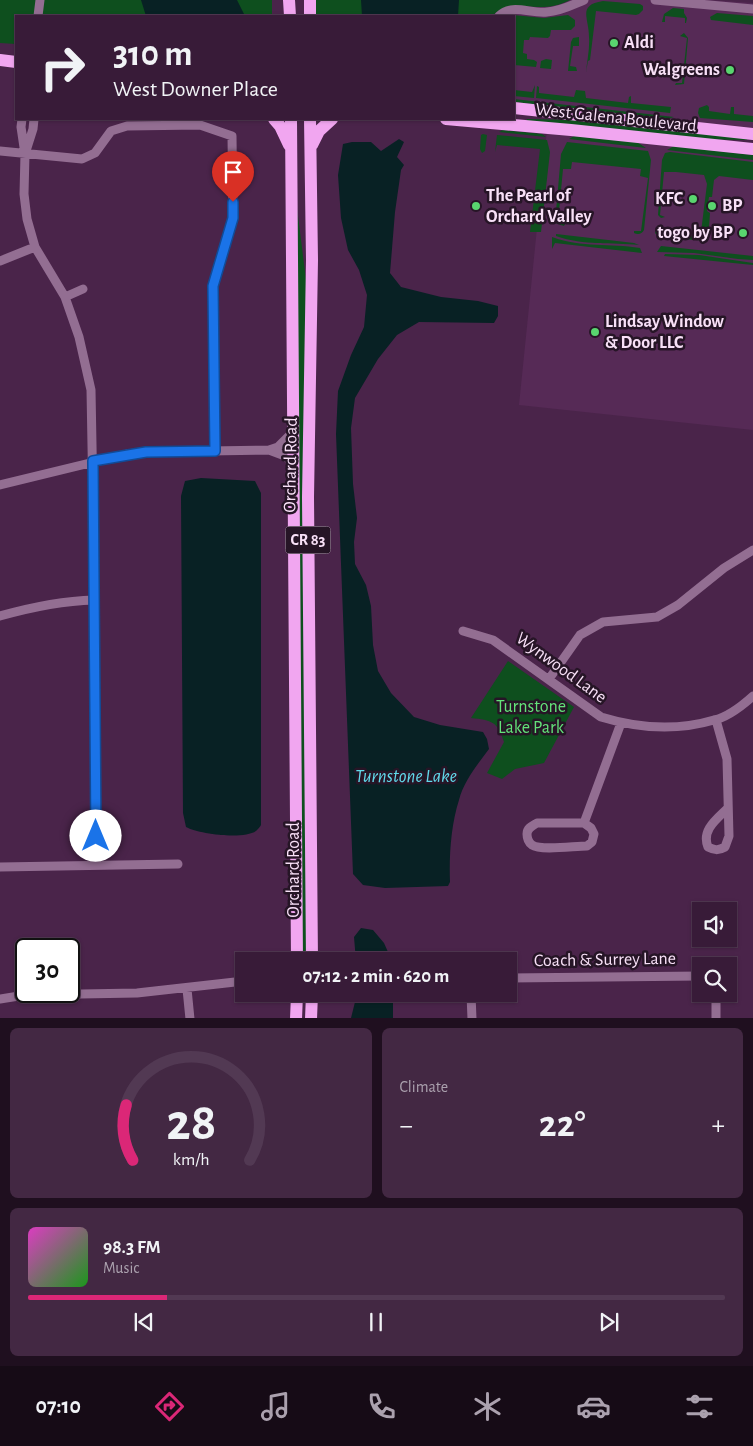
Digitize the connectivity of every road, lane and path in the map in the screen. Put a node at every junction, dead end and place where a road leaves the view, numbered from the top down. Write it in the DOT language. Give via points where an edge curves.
graph roads {
  1 [pos="40,0"];
  2 [pos="289,0"];
  3 [pos="310,0"];
  4 [pos="584,0"];
  5 [pos="655,0"];
  6 [pos="753,9"];
  7 [pos="38,15"];
  8 [pos="290,15"];
  9 [pos="310,15"];
  10 [pos="500,15"];
  11 [pos="0,60"];
  12 [pos="15,62"];
  13 [pos="515,108"];
  14 [pos="531,110"];
  15 [pos="515,115"];
  16 [pos="22,120"];
  17 [pos="34,120"];
  18 [pos="275,120"];
  19 [pos="291,120"];
  20 [pos="310,120"];
  21 [pos="331,120"];
  22 [pos="478,120"];
  23 [pos="753,134"];
  24 [pos="310,147"];
  25 [pos="290,148"];
  26 [pos="753,149"];
  27 [pos="0,151"];
  28 [pos="25,154"];
  29 [pos="35,247"];
  30 [pos="0,261"];
  31 [pos="83,289"];
  32 [pos="65,297"];
  33 [pos="292,433"];
  34 [pos="269,450"];
  35 [pos="215,451"];
  36 [pos="93,461"];
  37 [pos="293,463"];
  38 [pos="0,484"];
  39 [pos="753,550"];
  40 [pos="94,600"];
  41 [pos="0,616"];
  42 [pos="463,631"];
  43 [pos="549,679"];
  44 [pos="753,696"];
  45 [pos="716,720"];
  46 [pos="621,723"];
  47 [pos="728,808"];
  48 [pos="584,823"];
  49 [pos="178,864"];
  50 [pos="96,865"];
  51 [pos="0,867"];
  52 [pos="297,952"];
  53 [pos="312,952"];
  54 [pos="692,976"];
  55 [pos="517,978"];
  56 [pos="235,982"];
  57 [pos="187,988"];
  58 [pos="0,999"];
  59 [pos="297,1002"];
  60 [pos="312,1002"];
  61 [pos="471,1002"];
  62 [pos="716,1002"];
  63 [pos="190,1018"];
  64 [pos="296,1018"];
  65 [pos="311,1018"];
  66 [pos="472,1018"];
  67 [pos="716,1018"];
  1 -- 7 [label="street"];
  2 -- 8 [label="main road"];
  3 -- 9 [label="main road"];
  4 -- 10 [label="street" via="560,10 510,10"];
  5 -- 6 [label="street"];
  11 -- 12 [label="main road"];
  13 -- 14 [label="main road, West Galena Boulevard"];
  14 -- 15 [label="main road"];
  14 -- 23 [label="main road, West Galena Boulevard"];
  16 -- 28 [label="street"];
  17 -- 28 [label="street"];
  18 -- 25 [label="main road"];
  19 -- 25 [label="main road, Orchard Road / CR 83"];
  20 -- 24 [label="main road, Orchard Road / CR 83"];
  21 -- 24 [label="main road" via="319,131"];
  22 -- 26 [label="main road, West Galena Boulevard"];
  24 -- 53 [label="main road, Orchard Road / CR 83" via="312,260 308,497"];
  25 -- 33 [label="main road, Orchard Road / CR 83"];
  27 -- 28 [label="street"];
  28 -- 29 [label="street" via="24,202"];
  28 -- 35 [label="street" via="82,160 95,153 111,131 127,126 200,125 232,136 233,218 213,286"];
  29 -- 30 [label="street"];
  29 -- 32 [label="street"];
  31 -- 32 [label="street"];
  32 -- 36 [label="street" via="79,337 91,390"];
  33 -- 34 [label="street" via="278,447"];
  33 -- 37 [label="main road, Orchard Road / CR 83"];
  34 -- 35 [label="street"];
  34 -- 37 [label="street"];
  35 -- 36 [label="street" via="146,452"];
  36 -- 38 [label="street"];
  36 -- 40 [label="street"];
  37 -- 52 [label="main road, Orchard Road / CR 83"];
  39 -- 43 [label="street" via="657,617 603,622 580,635"];
  40 -- 41 [label="street" via="41,605"];
  40 -- 50 [label="street"];
  42 -- 43 [label="street, Wynwood Lane" via="493,640"];
  43 -- 46 [label="street, Wynwood Lane" via="601,717"];
  44 -- 45 [label="street, Wynwood Lane"];
  45 -- 46 [label="street, Wynwood Lane" via="675,727"];
  45 -- 47 [label="street" via="727,759"];
  46 -- 48 [label="street"];
  48 -- 48 [label="street" via="536,823 530,826 528,840 540,847 587,846 594,834"];
  49 -- 50 [label="street"];
  50 -- 51 [label="street"];
  54 -- 55 [label="street, Coach & Surrey Lane"];
  56 -- 57 [label="street"];
  57 -- 58 [label="street" via="137,993 25,995"];
  57 -- 63 [label="street"];
  59 -- 64 [label="main road"];
  60 -- 65 [label="main road"];
  61 -- 66 [label="street"];
  62 -- 67 [label="street"];
}
